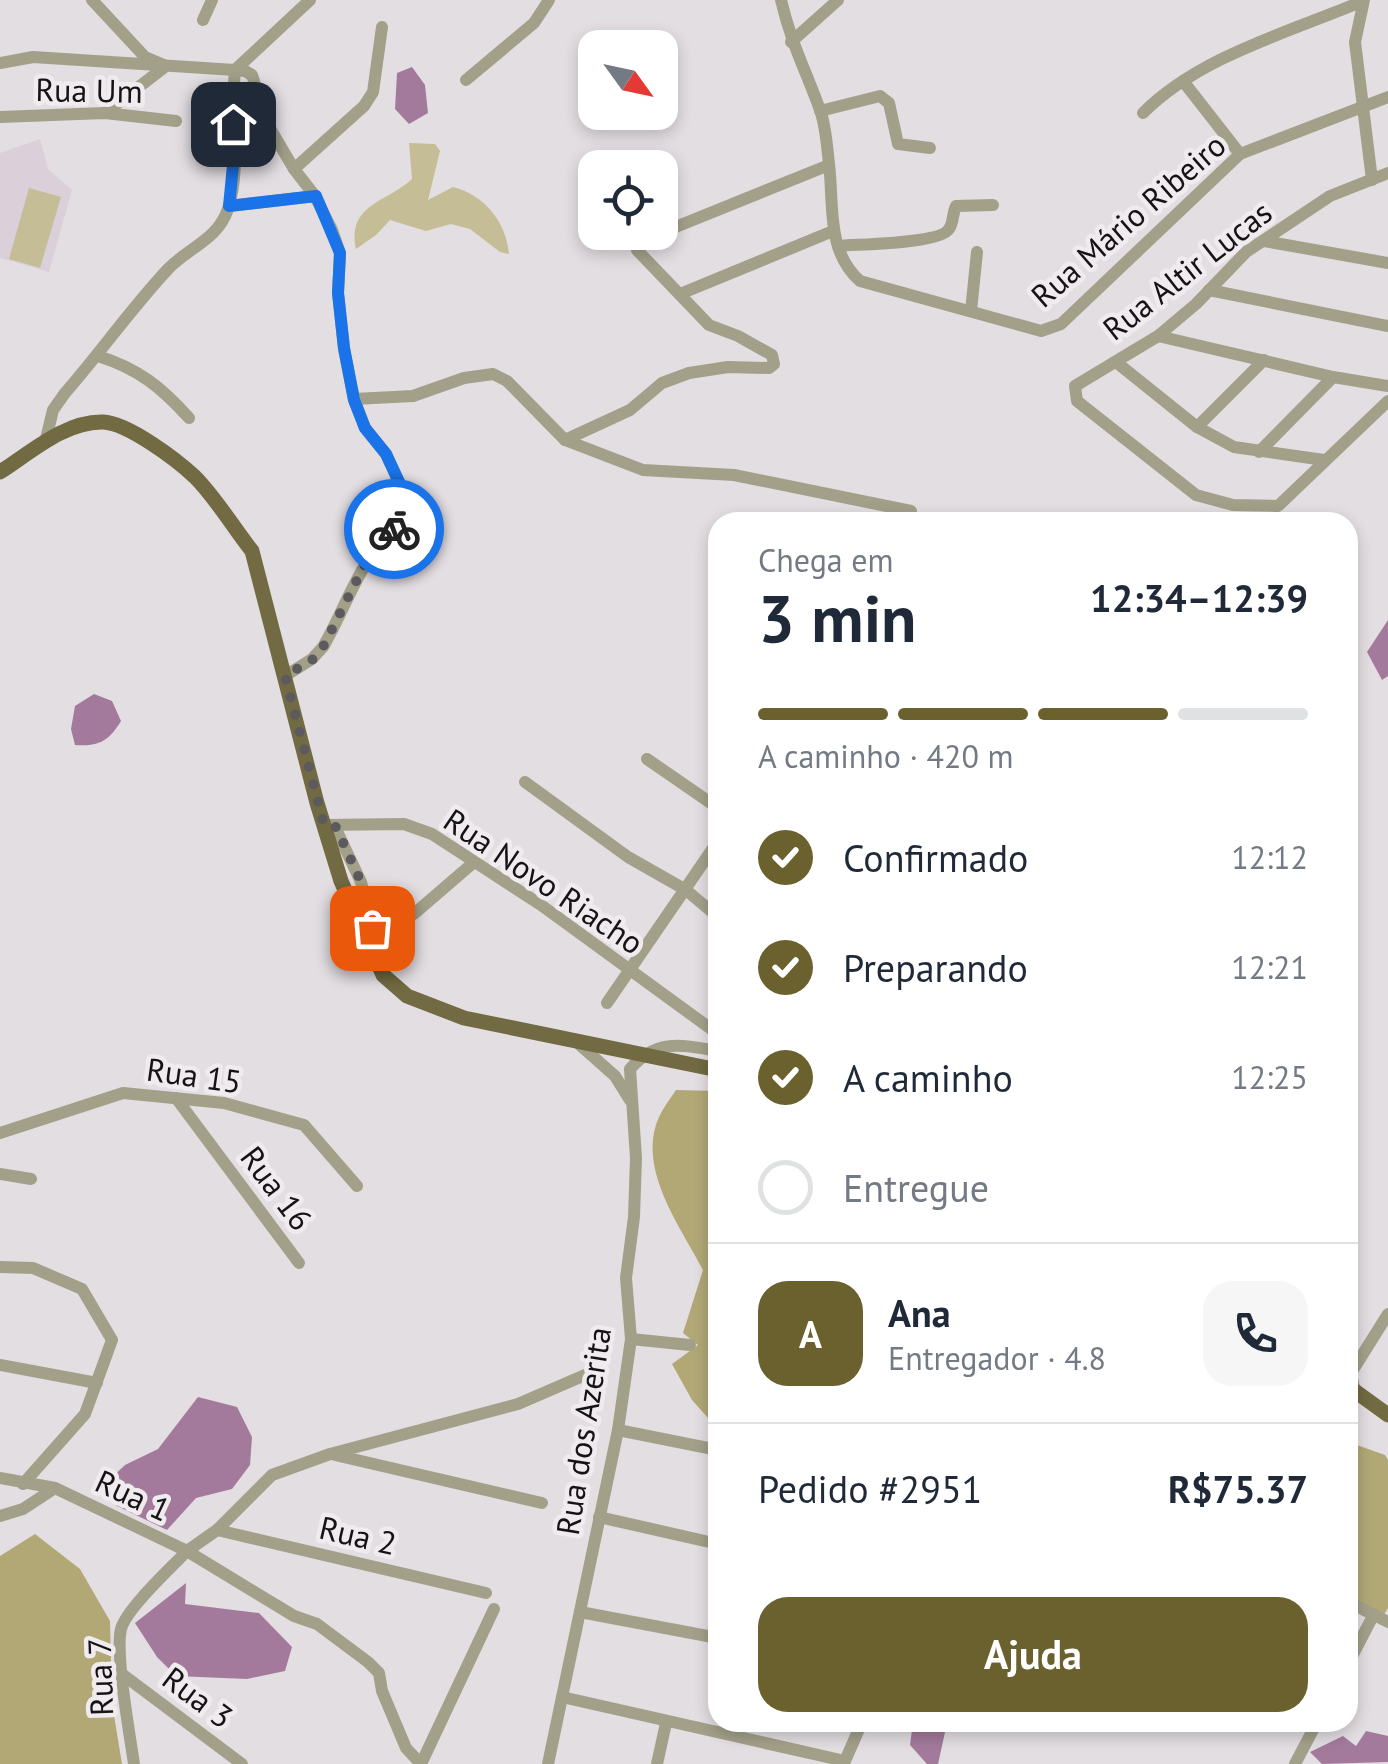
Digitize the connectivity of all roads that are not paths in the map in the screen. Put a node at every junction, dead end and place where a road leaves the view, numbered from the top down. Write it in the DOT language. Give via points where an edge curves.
graph roads {
  1 [pos="92,0"];
  2 [pos="212,0"];
  3 [pos="310,0"];
  4 [pos="548,0"];
  5 [pos="780,0"];
  6 [pos="838,0"];
  7 [pos="1364,1"];
  8 [pos="203,20"];
  9 [pos="382,26"];
  10 [pos="791,42"];
  11 [pos="0,64"];
  12 [pos="166,66"];
  13 [pos="235,70"];
  14 [pos="466,80"];
  15 [pos="1183,82"];
  16 [pos="1388,97"];
  17 [pos="1362,104"];
  18 [pos="820,111"];
  19 [pos="106,113"];
  20 [pos="1143,114"];
  21 [pos="0,117"];
  22 [pos="176,121"];
  23 [pos="930,148"];
  24 [pos="1240,154"];
  25 [pos="829,165"];
  26 [pos="294,168"];
  27 [pos="1383,177"];
  28 [pos="316,196"];
  29 [pos="993,205"];
  30 [pos="229,206"];
  31 [pos="833,231"];
  32 [pos="1264,240"];
  33 [pos="838,246"];
  34 [pos="977,252"];
  35 [pos="1388,263"];
  36 [pos="1209,290"];
  37 [pos="680,294"];
  38 [pos="970,311"];
  39 [pos="1388,326"];
  40 [pos="1158,336"];
  41 [pos="98,356"];
  42 [pos="1264,360"];
  43 [pos="1116,362"];
  44 [pos="1333,377"];
  45 [pos="1388,386"];
  46 [pos="354,400"];
  47 [pos="1388,401"];
  48 [pos="189,418"];
  49 [pos="1197,427"];
  50 [pos="565,440"];
  51 [pos="45,443"];
  52 [pos="1259,452"];
  53 [pos="1324,460"];
  54 [pos="0,472"];
  55 [pos="910,511"];
  56 [pos="285,676"];
  57 [pos="647,759"];
  58 [pos="525,782"];
  59 [pos="708,801"];
  60 [pos="330,826"];
  61 [pos="708,857"];
  62 [pos="473,863"];
  63 [pos="686,890"];
  64 [pos="708,909"];
  65 [pos="628,971"];
  66 [pos="608,1004"];
  67 [pos="708,1027"];
  68 [pos="575,1042"];
  69 [pos="708,1049"];
  70 [pos="648,1057"];
  71 [pos="708,1068"];
  72 [pos="176,1098"];
  73 [pos="631,1102"];
  74 [pos="0,1133"];
  75 [pos="0,1174"];
  76 [pos="31,1179"];
  77 [pos="357,1186"];
  78 [pos="298,1263"];
  79 [pos="0,1267"];
  80 [pos="1388,1314"];
  81 [pos="630,1339"];
  82 [pos="690,1345"];
  83 [pos="1358,1361"];
  84 [pos="0,1365"];
  85 [pos="592,1372"];
  86 [pos="96,1382"];
  87 [pos="1358,1393"];
  88 [pos="1388,1415"];
  89 [pos="618,1430"];
  90 [pos="708,1448"];
  91 [pos="330,1454"];
  92 [pos="0,1478"];
  93 [pos="22,1484"];
  94 [pos="55,1488"];
  95 [pos="542,1503"];
  96 [pos="0,1516"];
  97 [pos="600,1518"];
  98 [pos="216,1530"];
  99 [pos="708,1542"];
  100 [pos="188,1551"];
  101 [pos="486,1593"];
  102 [pos="1358,1607"];
  103 [pos="494,1609"];
  104 [pos="580,1612"];
  105 [pos="1374,1614"];
  106 [pos="1388,1622"];
  107 [pos="708,1636"];
  108 [pos="1358,1645"];
  109 [pos="122,1674"];
  110 [pos="562,1698"];
  111 [pos="666,1723"];
  112 [pos="708,1732"];
  113 [pos="708,1732"];
  114 [pos="858,1732"];
  115 [pos="1312,1732"];
  116 [pos="134,1764"];
  117 [pos="242,1764"];
  118 [pos="421,1764"];
  119 [pos="548,1764"];
  120 [pos="657,1764"];
  121 [pos="1295,1764"];
  1 -- 12 [label="street" via="132,46"];
  2 -- 8 [label="street"];
  3 -- 13 [label="street"];
  4 -- 14 [label="street" via="534,23"];
  5 -- 10 [label="street"];
  6 -- 10 [label="street"];
  7 -- 15 [label="street"];
  7 -- 17 [label="street" via="1355,42"];
  9 -- 26 [label="street" via="373,92"];
  10 -- 18 [label="street"];
  11 -- 12 [label="street" via="33,58"];
  12 -- 13 [label="street"];
  12 -- 19 [label="street"];
  13 -- 26 [label="street" via="252,76 268,125"];
  13 -- 30 [label="street"];
  15 -- 20 [label="street"];
  15 -- 24 [label="street"];
  16 -- 17 [label="street, Rua Mário Ribeiro"];
  17 -- 24 [label="street, Rua Mário Ribeiro"];
  17 -- 27 [label="street"];
  18 -- 23 [label="street" via="880,96 889,103 898,144"];
  18 -- 25 [label="street"];
  19 -- 21 [label="street, Rua Um"];
  19 -- 22 [label="street, Rua Um"];
  24 -- 38 [label="street, Rua Mário Ribeiro" via="1062,324 1041,332"];
  25 -- 31 [label="street"];
  25 -- 37 [label="street" via="641,241 639,256"];
  26 -- 28 [label="street"];
  27 -- 32 [label="street, Rua Altir Lucas" via="1330,196"];
  28 -- 30 [label="street"];
  28 -- 46 [label="street" via="340,253 338,293"];
  29 -- 33 [label="street" via="956,206 945,233"];
  30 -- 41 [label="street" via="204,244 171,266"];
  31 -- 33 [label="street"];
  31 -- 37 [label="street"];
  32 -- 35 [label="street"];
  32 -- 36 [label="street, Rua Altir Lucas"];
  33 -- 38 [label="street" via="846,269 860,281"];
  34 -- 38 [label="street"];
  36 -- 39 [label="street"];
  36 -- 40 [label="street, Rua Altir Lucas"];
  37 -- 50 [label="street" via="708,326 772,355 774,364 689,373"];
  40 -- 42 [label="street"];
  40 -- 43 [label="street, Rua Altir Lucas"];
  41 -- 48 [label="street" via="159,384"];
  41 -- 51 [label="street" via="53,410"];
  42 -- 44 [label="street"];
  42 -- 49 [label="street"];
  43 -- 49 [label="street"];
  43 -- 53 [label="street, Rua Altir Lucas" via="1075,386 1076,401 1196,495 1232,505 1278,506"];
  44 -- 45 [label="street"];
  44 -- 52 [label="street"];
  46 -- 50 [label="street" via="413,396 493,374"];
  46 -- 56 [label="street" via="414,514 372,550 323,647"];
  47 -- 53 [label="street"];
  49 -- 52 [label="street"];
  50 -- 55 [label="street" via="642,470 734,475"];
  51 -- 54 [label="main road"];
  51 -- 56 [label="main road" via="82,425 125,427 194,477 252,551"];
  52 -- 53 [label="street"];
  56 -- 60 [label="main road"];
  57 -- 59 [label="street"];
  58 -- 63 [label="street"];
  60 -- 62 [label="street, Rua Novo Riacho" via="404,824 432,834"];
  60 -- 62 [label="street" via="380,934"];
  60 -- 68 [label="main road" via="341,881 383,975 433,1008"];
  61 -- 63 [label="street"];
  62 -- 65 [label="street, Rua Novo Riacho"];
  63 -- 64 [label="street"];
  63 -- 65 [label="street"];
  65 -- 66 [label="street"];
  65 -- 67 [label="street, Rua Novo Riacho"];
  68 -- 70 [label="main road"];
  68 -- 73 [label="street" via="616,1076"];
  69 -- 70 [label="street" via="672,1043"];
  70 -- 71 [label="main road"];
  70 -- 73 [label="street" via="630,1070"];
  72 -- 74 [label="street, Rua 15" via="124,1093"];
  72 -- 77 [label="street, Rua 15" via="304,1125"];
  72 -- 78 [label="street, Rua 16"];
  73 -- 81 [label="street, Rua dos Azerita" via="636,1158 626,1278"];
  75 -- 76 [label="street"];
  79 -- 86 [label="street" via="33,1268 82,1289 112,1340"];
  80 -- 83 [label="street"];
  81 -- 82 [label="street"];
  81 -- 89 [label="street, Rua dos Azerita"];
  84 -- 86 [label="street"];
  85 -- 91 [label="street, Rua 1" via="518,1404"];
  86 -- 93 [label="street" via="85,1414"];
  87 -- 88 [label="main road"];
  89 -- 90 [label="street"];
  89 -- 97 [label="street, Rua dos Azerita"];
  91 -- 95 [label="street"];
  91 -- 98 [label="street, Rua 1" via="272,1476"];
  92 -- 93 [label="street, Rua 1"];
  93 -- 94 [label="street, Rua 1"];
  94 -- 96 [label="street"];
  94 -- 100 [label="street, Rua 1"];
  97 -- 99 [label="street"];
  97 -- 104 [label="street, Rua dos Azerita"];
  98 -- 100 [label="street, Rua 1"];
  98 -- 101 [label="street, Rua 2"];
  100 -- 109 [label="street, Rua 7" via="121,1628"];
  100 -- 118 [label="street" via="317,1624 368,1662 406,1748"];
  102 -- 105 [label="street"];
  103 -- 118 [label="street"];
  104 -- 107 [label="street"];
  104 -- 110 [label="street, Rua dos Azerita"];
  105 -- 106 [label="street"];
  105 -- 108 [label="street"];
  109 -- 116 [label="street, Rua 7"];
  109 -- 117 [label="street, Rua 3"];
  110 -- 111 [label="street"];
  110 -- 119 [label="street, Rua dos Azerita"];
  111 -- 113 [label="street"];
  111 -- 120 [label="street"];
  112 -- 114 [label="street" via="845,1761"];
  115 -- 121 [label="street"];
}
